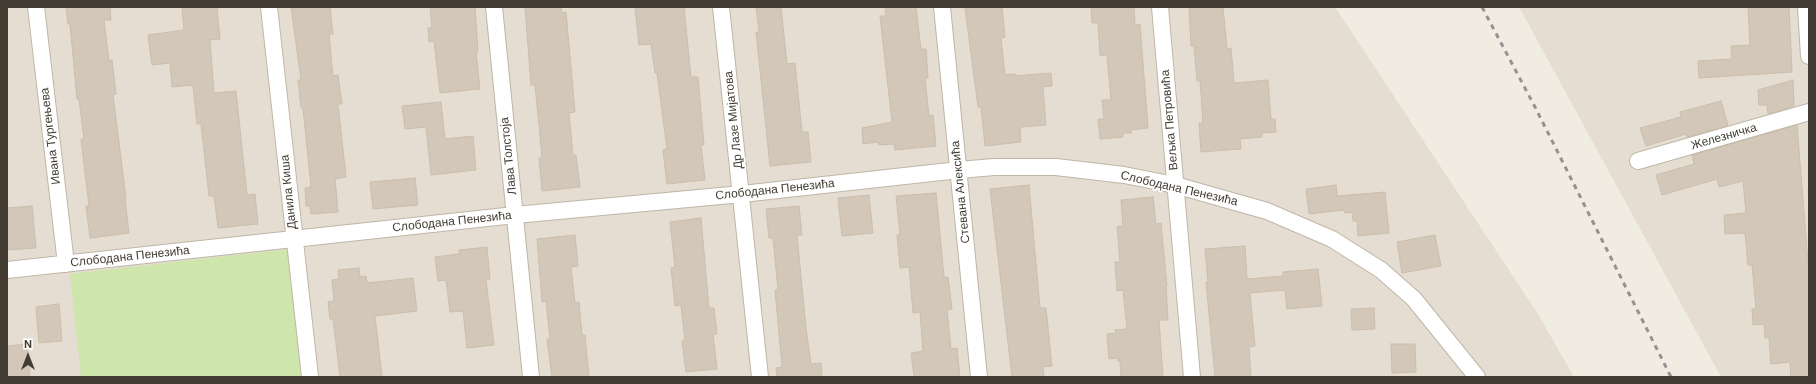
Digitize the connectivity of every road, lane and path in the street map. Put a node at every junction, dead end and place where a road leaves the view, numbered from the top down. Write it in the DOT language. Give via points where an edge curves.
graph roads {
  1 [pos="36,7"];
  2 [pos="268,7"];
  3 [pos="494,7"];
  4 [pos="721,7"];
  5 [pos="942,7"];
  6 [pos="1160,7"];
  7 [pos="1806,7"];
  8 [pos="1809,56"];
  9 [pos="1809,112"];
  10 [pos="1638,161"];
  11 [pos="959,170"];
  12 [pos="1175,185"];
  13 [pos="742,194"];
  14 [pos="515,215"];
  15 [pos="294,239"];
  16 [pos="66,264"];
  17 [pos="7,270"];
  18 [pos="310,377"];
  19 [pos="531,377"];
  20 [pos="760,377"];
  21 [pos="979,377"];
  22 [pos="1192,377"];
  23 [pos="1477,377"];
  1 -- 16 [label="street, Ивана Тургењева"];
  2 -- 15 [label="street, Данила Киша"];
  3 -- 14 [label="street, Лава Толстоја"];
  4 -- 13 [label="street, Др Лазе Мијатова"];
  5 -- 11 [label="street, Стевана Алексића"];
  6 -- 12 [label="street, Вељка Петровића"];
  7 -- 8 [label="street"];
  9 -- 10 [label="street, Железничка"];
  11 -- 12 [label="street, Слободана Пенезића" via="1056,167 1124,174"];
  11 -- 13 [label="street, Слободана Пенезића"];
  11 -- 21 [label="street, Стевана Алексића"];
  12 -- 22 [label="street, Вељка Петровића"];
  12 -- 23 [label="street, Слободана Пенезића" via="1241,203 1293,221 1332,239 1361,257 1381,270 1414,299"];
  13 -- 14 [label="street, Слободана Пенезића"];
  13 -- 20 [label="street, Др Лазе Мијатова"];
  14 -- 15 [label="street, Слободана Пенезића"];
  14 -- 19 [label="street, Лава Толстоја"];
  15 -- 16 [label="street, Слободана Пенезића"];
  15 -- 18 [label="street, Данила Киша"];
  16 -- 17 [label="street, Слободана Пенезића"];
}
